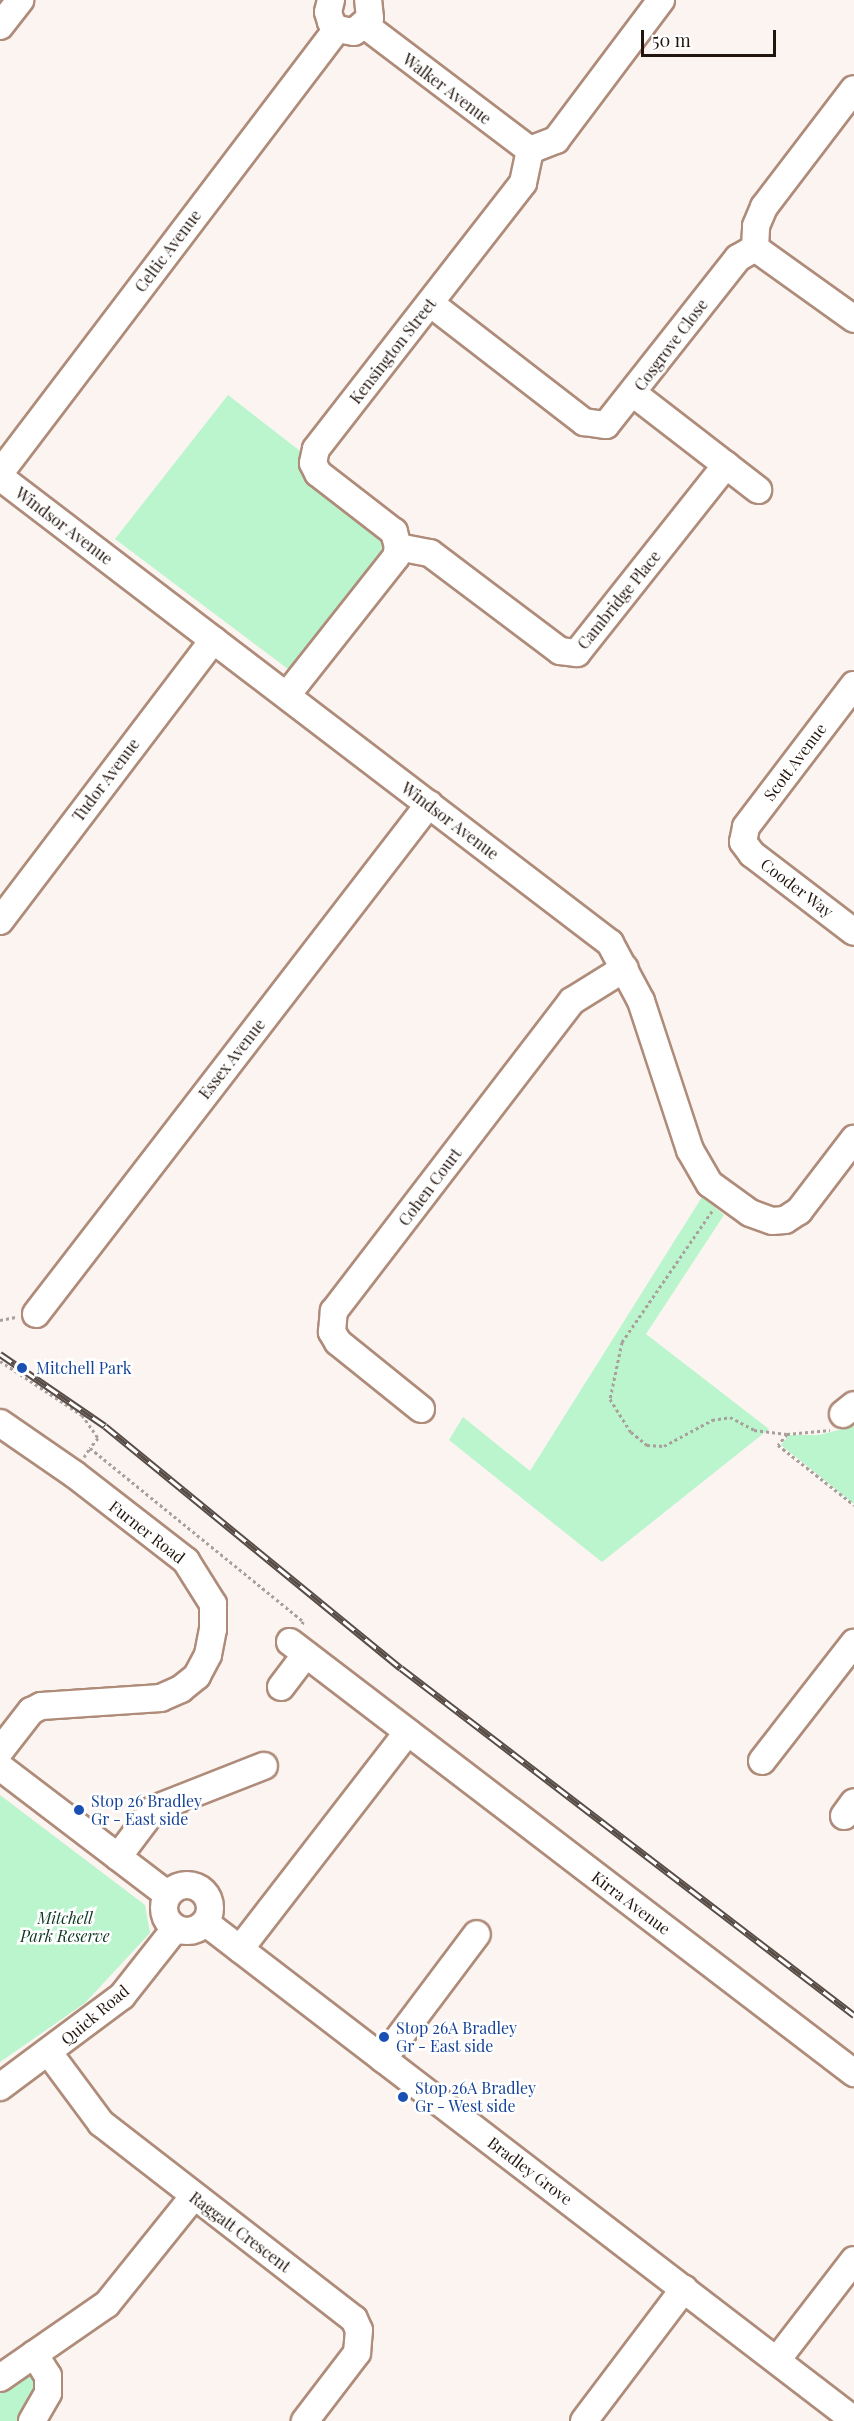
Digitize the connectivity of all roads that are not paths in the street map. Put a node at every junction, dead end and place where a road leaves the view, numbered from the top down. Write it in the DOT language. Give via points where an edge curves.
graph roads {
  1 [pos="20,0"];
  2 [pos="331,0"];
  3 [pos="369,0"];
  4 [pos="661,0"];
  5 [pos="0,26"];
  6 [pos="366,26"];
  7 [pos="337,29"];
  8 [pos="854,89"];
  9 [pos="530,150"];
  10 [pos="755,248"];
  11 [pos="430,303"];
  12 [pos="854,319"];
  13 [pos="634,394"];
  14 [pos="726,465"];
  15 [pos="0,475"];
  16 [pos="758,490"];
  17 [pos="398,547"];
  18 [pos="213,640"];
  19 [pos="854,686"];
  20 [pos="287,695"];
  21 [pos="429,804"];
  22 [pos="743,842"];
  23 [pos="0,921"];
  24 [pos="854,932"];
  25 [pos="625,968"];
  26 [pos="854,1140"];
  27 [pos="36,1314"];
  28 [pos="421,1409"];
  29 [pos="0,1423"];
  30 [pos="852,1650"];
  31 [pos="281,1687"];
  32 [pos="408,1732"];
  33 [pos="0,1751"];
  34 [pos="762,1761"];
  35 [pos="264,1766"];
  36 [pos="0,1767"];
  37 [pos="118,1857"];
  38 [pos="168,1895"];
  39 [pos="206,1923"];
  40 [pos="175,1929"];
  41 [pos="477,1934"];
  42 [pos="240,1948"];
  43 [pos="49,2053"];
  44 [pos="383,2059"];
  45 [pos="854,2073"];
  46 [pos="0,2087"];
  47 [pos="193,2197"];
  48 [pos="854,2260"];
  49 [pos="684,2289"];
  50 [pos="34,2354"];
  51 [pos="777,2360"];
  52 [pos="0,2378"];
  53 [pos="854,2420"];
  54 [pos="32,2421"];
  55 [pos="305,2421"];
  56 [pos="584,2421"];
  1 -- 5 [label="street"];
  2 -- 7 [label="street" via="328,12"];
  3 -- 6 [label="street" via="372,9"];
  4 -- 9 [label="street" via="556,140"];
  6 -- 7 [label="street" via="354,32"];
  6 -- 9 [label="street, Walker Avenue"];
  7 -- 15 [label="street, Celtic Avenue"];
  8 -- 10 [label="street" via="764,207 756,226"];
  9 -- 11 [label="street, Kensington Street" via="523,183"];
  10 -- 12 [label="street"];
  10 -- 13 [label="street, Cosgrove Close" via="738,258"];
  11 -- 13 [label="street, Cosgrove Close" via="584,422 606,425"];
  11 -- 17 [label="street, Kensington Street" via="316,449 313,463 318,473 394,531"];
  13 -- 14 [label="street"];
  14 -- 16 [label="street"];
  14 -- 17 [label="street, Cambridge Place" via="578,653 560,651 430,553"];
  15 -- 18 [label="street, Windsor Avenue"];
  17 -- 20 [label="street" via="396,557"];
  18 -- 20 [label="street, Windsor Avenue"];
  18 -- 23 [label="street, Tudor Avenue"];
  19 -- 22 [label="street, Scott Avenue" via="746,827"];
  20 -- 21 [label="street, Windsor Avenue"];
  21 -- 25 [label="street, Windsor Avenue" via="610,943"];
  21 -- 27 [label="street, Essex Avenue"];
  22 -- 24 [label="street, Cooder Way" via="752,854"];
  25 -- 26 [label="street, Windsor Avenue" via="640,1000 690,1150 710,1184 750,1213 772,1221 785,1220 800,1211"];
  25 -- 28 [label="street, Cohen Court" via="572,1001 334,1311 331,1323 338,1342"];
  29 -- 33 [label="street, Furner Road" via="74,1474 186,1561 213,1604 208,1655 196,1676 181,1689 161,1698 41,1706 31,1711"];
  30 -- 34 [label="street"];
  31 -- 32 [label="street, Kirra Avenue" via="299,1648"];
  32 -- 42 [label="street"];
  32 -- 45 [label="street, Kirra Avenue"];
  35 -- 37 [label="street" via="154,1809"];
  36 -- 37 [label="street"];
  37 -- 38 [label="street"];
  38 -- 39 [label="street" via="182,1886 199,1888 210,1901"];
  38 -- 40 [label="street" via="165,1914"];
  39 -- 40 [label="street" via="187,1932"];
  39 -- 42 [label="street, Bradley Grove"];
  40 -- 43 [label="street, Quick Road" via="122,1996"];
  41 -- 44 [label="street"];
  42 -- 44 [label="street, Bradley Grove"];
  43 -- 46 [label="street, Quick Road"];
  43 -- 47 [label="street, Raggatt Crescent" via="101,2123"];
  44 -- 49 [label="street, Bradley Grove"];
  47 -- 50 [label="street" via="107,2304"];
  47 -- 55 [label="street, Raggatt Crescent" via="354,2319 359,2330 357,2353"];
  48 -- 51 [label="street"];
  49 -- 51 [label="street, Bradley Grove"];
  49 -- 56 [label="street"];
  50 -- 52 [label="street"];
  50 -- 54 [label="street" via="48,2376 48,2393"];
  51 -- 53 [label="street, Bradley Grove"];
}
